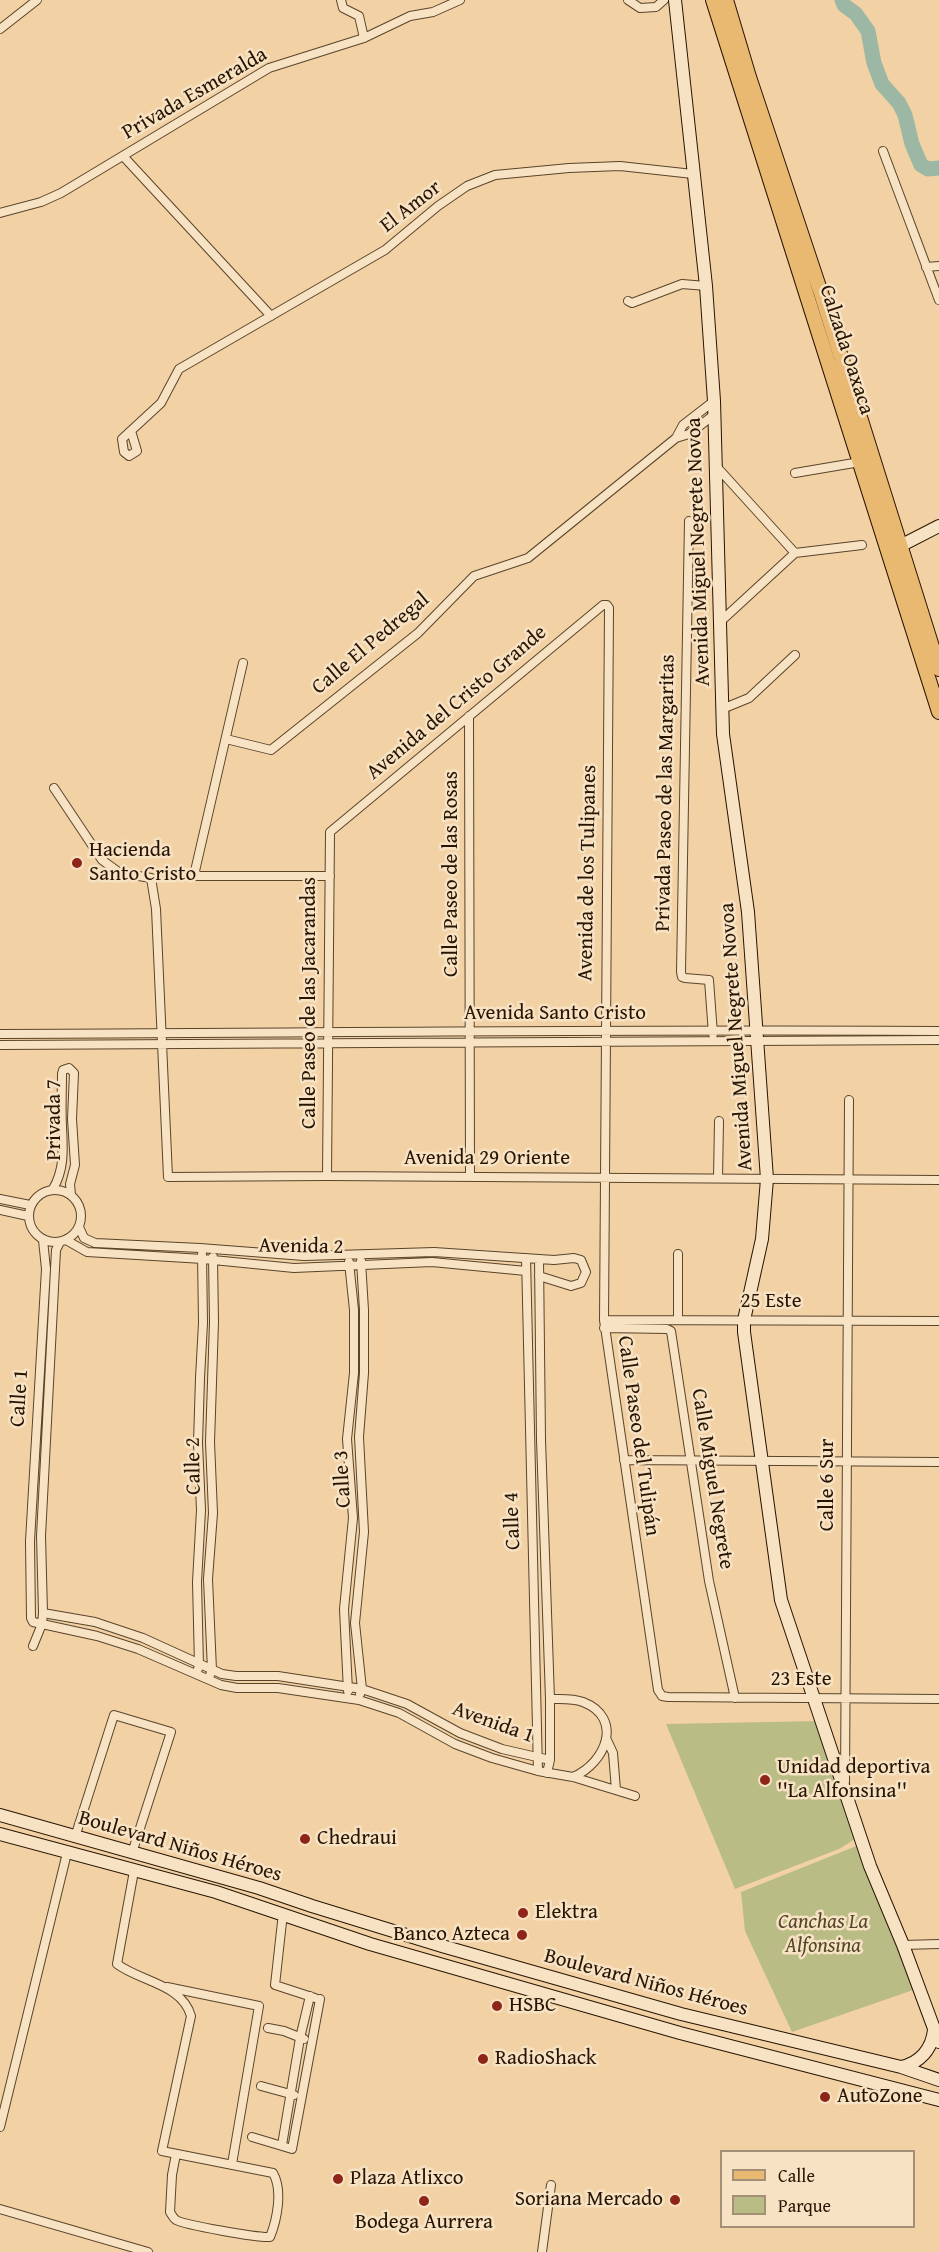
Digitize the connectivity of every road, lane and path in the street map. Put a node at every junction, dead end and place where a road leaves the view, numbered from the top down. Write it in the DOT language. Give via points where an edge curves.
graph roads {
  1 [pos="37,0"];
  2 [pos="341,0"];
  3 [pos="460,0"];
  4 [pos="628,0"];
  5 [pos="664,0"];
  6 [pos="675,0"];
  7 [pos="713,0"];
  8 [pos="726,0"];
  9 [pos="0,29"];
  10 [pos="364,38"];
  11 [pos="882,151"];
  12 [pos="123,156"];
  13 [pos="693,174"];
  14 [pos="0,213"];
  15 [pos="939,266"];
  16 [pos="926,267"];
  17 [pos="706,286"];
  18 [pos="939,300"];
  19 [pos="628,301"];
  20 [pos="271,316"];
  21 [pos="714,401"];
  22 [pos="715,414"];
  23 [pos="131,431"];
  24 [pos="676,438"];
  25 [pos="861,452"];
  26 [pos="716,465"];
  27 [pos="795,473"];
  28 [pos="689,521"];
  29 [pos="939,526"];
  30 [pos="862,545"];
  31 [pos="893,548"];
  32 [pos="795,553"];
  33 [pos="607,605"];
  34 [pos="720,622"];
  35 [pos="795,655"];
  36 [pos="243,663"];
  37 [pos="939,669"];
  38 [pos="722,709"];
  39 [pos="939,712"];
  40 [pos="469,716"];
  41 [pos="226,739"];
  42 [pos="54,788"];
  43 [pos="330,832"];
  44 [pos="330,876"];
  45 [pos="713,1030"];
  46 [pos="939,1031"];
  47 [pos="328,1033"];
  48 [pos="0,1034"];
  49 [pos="160,1034"];
  50 [pos="172,1034"];
  51 [pos="756,1035"];
  52 [pos="912,1035"];
  53 [pos="605,1037"];
  54 [pos="470,1038"];
  55 [pos="713,1040"];
  56 [pos="939,1040"];
  57 [pos="328,1043"];
  58 [pos="161,1044"];
  59 [pos="172,1044"];
  60 [pos="0,1045"];
  61 [pos="849,1100"];
  62 [pos="719,1121"];
  63 [pos="327,1176"];
  64 [pos="470,1177"];
  65 [pos="605,1178"];
  66 [pos="718,1178"];
  67 [pos="767,1179"];
  68 [pos="849,1179"];
  69 [pos="939,1180"];
  70 [pos="53,1189"];
  71 [pos="70,1195"];
  72 [pos="0,1199"];
  73 [pos="30,1205"];
  74 [pos="0,1210"];
  75 [pos="28,1216"];
  76 [pos="79,1227"];
  77 [pos="43,1240"];
  78 [pos="63,1241"];
  79 [pos="200,1248"];
  80 [pos="212,1249"];
  81 [pos="678,1254"];
  82 [pos="348,1255"];
  83 [pos="360,1255"];
  84 [pos="526,1258"];
  85 [pos="203,1259"];
  86 [pos="539,1259"];
  87 [pos="213,1260"];
  88 [pos="349,1266"];
  89 [pos="361,1266"];
  90 [pos="526,1270"];
  91 [pos="539,1276"];
  92 [pos="678,1320"];
  93 [pos="744,1320"];
  94 [pos="847,1321"];
  95 [pos="939,1321"];
  96 [pos="604,1324"];
  97 [pos="36,1428"];
  98 [pos="48,1428"];
  99 [pos="198,1443"];
  100 [pos="210,1443"];
  101 [pos="624,1460"];
  102 [pos="691,1462"];
  103 [pos="762,1462"];
  104 [pos="846,1462"];
  105 [pos="939,1462"];
  106 [pos="361,1466"];
  107 [pos="350,1468"];
  108 [pos="532,1551"];
  109 [pos="545,1551"];
  110 [pos="43,1612"];
  111 [pos="42,1624"];
  112 [pos="33,1646"];
  113 [pos="199,1665"];
  114 [pos="212,1670"];
  115 [pos="195,1676"];
  116 [pos="207,1681"];
  117 [pos="349,1687"];
  118 [pos="362,1689"];
  119 [pos="662,1696"];
  120 [pos="346,1698"];
  121 [pos="735,1698"];
  122 [pos="814,1698"];
  123 [pos="845,1698"];
  124 [pos="550,1699"];
  125 [pos="939,1699"];
  126 [pos="359,1700"];
  127 [pos="607,1740"];
  128 [pos="538,1759"];
  129 [pos="550,1760"];
  130 [pos="538,1771"];
  131 [pos="547,1773"];
  132 [pos="573,1777"];
  133 [pos="616,1790"];
  134 [pos="845,1790"];
  135 [pos="634,1796"];
  136 [pos="0,1815"];
  137 [pos="0,1834"];
  138 [pos="75,1837"];
  139 [pos="68,1853"];
  140 [pos="132,1853"];
  141 [pos="134,1871"];
  142 [pos="283,1914"];
  143 [pos="939,1944"];
  144 [pos="903,1945"];
  145 [pos="164,1987"];
  146 [pos="310,1996"];
  147 [pos="268,2028"];
  148 [pos="934,2029"];
  149 [pos="300,2038"];
  150 [pos="311,2041"];
  151 [pos="939,2042"];
  152 [pos="901,2067"];
  153 [pos="939,2080"];
  154 [pos="261,2086"];
  155 [pos="296,2095"];
  156 [pos="939,2100"];
  157 [pos="0,2127"];
  158 [pos="252,2138"];
  159 [pos="176,2154"];
  160 [pos="232,2164"];
  161 [pos="552,2185"];
  162 [pos="0,2209"];
  163 [pos="148,2252"];
  164 [pos="542,2252"];
  1 -- 9 [label="street"];
  2 -- 10 [label="street" via="343,8 358,16"];
  3 -- 10 [label="street, Privada Esmeralda" via="433,12 410,16"];
  4 -- 5 [label="street" via="640,8 656,7"];
  6 -- 13 [label="main road, Avenida Miguel Negrete Novoa"];
  7 -- 25 [label="main road, Calzada Oaxaca"];
  8 -- 25 [label="main road, Calzada Oaxaca" via="821,293"];
  10 -- 12 [label="street, Privada Esmeralda" via="269,68"];
  11 -- 16 [label="street"];
  12 -- 14 [label="street, Privada Esmeralda" via="61,194"];
  12 -- 20 [label="street, Privada Esmeralda"];
  13 -- 17 [label="main road, Avenida Miguel Negrete Novoa"];
  13 -- 20 [label="street, El Amor" via="620,166 495,175 467,186 386,250"];
  15 -- 16 [label="street"];
  16 -- 18 [label="street"];
  17 -- 19 [label="street" via="682,284 632,303"];
  17 -- 21 [label="main road, Avenida Miguel Negrete Novoa"];
  20 -- 23 [label="street, El Amor" via="179,369 161,403"];
  21 -- 22 [label="main road, Avenida Miguel Negrete Novoa"];
  21 -- 24 [label="street, Calle El Pedregal" via="683,425"];
  22 -- 24 [label="street, Calle El Pedregal" via="690,434"];
  22 -- 26 [label="main road, Avenida Miguel Negrete Novoa"];
  24 -- 41 [label="street, Calle El Pedregal" via="528,558 474,576 418,633 271,750"];
  25 -- 27 [label="street"];
  25 -- 31 [label="main road, Calzada Oaxaca"];
  26 -- 32 [label="street"];
  26 -- 34 [label="main road, Avenida Miguel Negrete Novoa"];
  28 -- 45 [label="street, Privada Paseo de las Margaritas" via="681,972 685,978 709,980"];
  29 -- 31 [label="main road"];
  30 -- 32 [label="street"];
  31 -- 37 [label="main road, Calzada Oaxaca"];
  31 -- 39 [label="main road, Calzada Oaxaca"];
  32 -- 34 [label="street"];
  33 -- 40 [label="street, Avenida del Cristo Grande"];
  33 -- 53 [label="street, Avenida de los Tulipanes"];
  34 -- 38 [label="main road, Avenida Miguel Negrete Novoa"];
  35 -- 38 [label="street" via="748,698"];
  36 -- 41 [label="street"];
  38 -- 51 [label="main road, Avenida Miguel Negrete Novoa" via="748,912"];
  40 -- 43 [label="street, Avenida del Cristo Grande"];
  40 -- 54 [label="street, Calle Paseo de las Rosas"];
  41 -- 44 [label="street" via="197,876"];
  42 -- 49 [label="street" via="102,860 120,873 151,878 156,909"];
  43 -- 44 [label="street, Calle Paseo de las Jacarandas"];
  44 -- 47 [label="street, Calle Paseo de las Jacarandas"];
  45 -- 51 [label="street, Avenida Santo Cristo"];
  45 -- 53 [label="street, Avenida Santo Cristo"];
  45 -- 55 [label="street, Privada Paseo de las Margaritas"];
  46 -- 52 [label="street, Avenida Santo Cristo"];
  47 -- 50 [label="street, Avenida Santo Cristo"];
  47 -- 54 [label="street, Avenida Santo Cristo"];
  47 -- 57 [label="street, Calle Paseo de las Jacarandas"];
  48 -- 49 [label="street, Avenida Santo Cristo"];
  49 -- 50 [label="street, Avenida Santo Cristo"];
  49 -- 58 [label="street"];
  50 -- 59 [label="street"];
  51 -- 52 [label="street, Avenida Santo Cristo"];
  51 -- 55 [label="street, Avenida Santo Cristo"];
  51 -- 67 [label="main road, Avenida Miguel Negrete Novoa"];
  52 -- 56 [label="street, Avenida Santo Cristo"];
  53 -- 54 [label="street, Avenida Santo Cristo"];
  53 -- 55 [label="street, Avenida Santo Cristo"];
  53 -- 65 [label="street, Avenida de los Tulipanes"];
  54 -- 57 [label="street, Avenida Santo Cristo"];
  54 -- 64 [label="street, Calle Paseo de las Rosas"];
  57 -- 59 [label="street, Avenida Santo Cristo"];
  57 -- 63 [label="street, Calle Paseo de las Jacarandas"];
  58 -- 59 [label="street, Avenida Santo Cristo"];
  58 -- 60 [label="street, Avenida Santo Cristo"];
  58 -- 63 [label="street, Avenida 29 Oriente" via="168,1177"];
  61 -- 68 [label="street, Calle 6 Sur"];
  62 -- 66 [label="street"];
  63 -- 64 [label="street, Avenida 29 Oriente"];
  64 -- 65 [label="street, Avenida 29 Oriente"];
  65 -- 66 [label="street, Avenida 29 Oriente"];
  65 -- 96 [label="street, Calle Paseo del Tulipán"];
  66 -- 67 [label="street, Avenida 29 Oriente"];
  67 -- 68 [label="street, Avenida 29 Oriente"];
  67 -- 93 [label="main road, Avenida Miguel Negrete Novoa" via="762,1239"];
  68 -- 69 [label="street, Avenida 29 Oriente"];
  68 -- 94 [label="street, Calle 6 Sur"];
  70 -- 71 [label="street"];
  70 -- 71 [label="street, Privada 7" via="64,1155 62,1074 69,1068 74,1073 75,1165"];
  70 -- 73 [label="street" via="44,1191"];
  71 -- 76 [label="street" via="81,1209"];
  72 -- 73 [label="street"];
  73 -- 75 [label="street"];
  74 -- 75 [label="street"];
  75 -- 77 [label="street" via="33,1232"];
  76 -- 78 [label="street"];
  76 -- 79 [label="street, Avenida 2" via="84,1238 95,1243"];
  77 -- 78 [label="street"];
  77 -- 97 [label="street, Calle 1" via="46,1269"];
  78 -- 85 [label="street, Avenida 2" via="87,1252"];
  78 -- 98 [label="street, Calle 1" via="56,1250"];
  79 -- 80 [label="street, Avenida 2"];
  79 -- 85 [label="street, Calle 2"];
  80 -- 82 [label="street, Avenida 2"];
  80 -- 87 [label="street, Calle 2"];
  81 -- 92 [label="street"];
  82 -- 83 [label="street, Avenida 2"];
  82 -- 88 [label="street, Calle 3"];
  83 -- 84 [label="street, Avenida 2" via="434,1252"];
  83 -- 89 [label="street, Calle 3"];
  84 -- 86 [label="street, Avenida 2"];
  84 -- 90 [label="street"];
  85 -- 87 [label="street, Avenida 2"];
  85 -- 99 [label="street, Calle 2"];
  86 -- 91 [label="street, Calle 4"];
  86 -- 91 [label="street, Avenida 2" via="574,1258 581,1260 586,1272 581,1283 571,1286"];
  87 -- 88 [label="street, Avenida 2" via="294,1268"];
  87 -- 100 [label="street, Calle 2"];
  88 -- 89 [label="street, Avenida 2"];
  88 -- 107 [label="street, Calle 3" via="354,1331 347,1439"];
  89 -- 90 [label="street, Avenida 2" via="432,1262"];
  89 -- 106 [label="street, Calle 3"];
  90 -- 108 [label="street, Calle 4"];
  91 -- 109 [label="street, Calle 4"];
  92 -- 93 [label="street, 25 Este"];
  92 -- 96 [label="street, 25 Este"];
  93 -- 94 [label="street, 25 Este"];
  93 -- 103 [label="main road, Avenida Miguel Negrete Novoa"];
  94 -- 95 [label="street, 25 Este"];
  94 -- 104 [label="street, Calle 6 Sur"];
  96 -- 101 [label="street, Calle Paseo del Tulipán"];
  96 -- 102 [label="street, Calle Miguel Negrete" via="671,1331"];
  97 -- 98 [label="street"];
  97 -- 111 [label="street, Calle 1" via="30,1541 31,1618"];
  98 -- 110 [label="street, Calle 1" via="41,1536"];
  99 -- 100 [label="street"];
  99 -- 113 [label="street, Calle 2"];
  100 -- 114 [label="street, Calle 2" via="213,1513 208,1579"];
  101 -- 102 [label="street"];
  101 -- 119 [label="street, Calle Paseo del Tulipán"];
  102 -- 103 [label="street"];
  102 -- 121 [label="street, Calle Miguel Negrete" via="709,1581"];
  103 -- 104 [label="street"];
  103 -- 122 [label="main road, Avenida Miguel Negrete Novoa" via="781,1600"];
  104 -- 105 [label="street"];
  104 -- 123 [label="street, Calle 6 Sur"];
  106 -- 107 [label="street"];
  106 -- 118 [label="street, Calle 3" via="364,1532 355,1623"];
  107 -- 117 [label="street, Calle 3" via="353,1518 344,1609"];
  108 -- 109 [label="street"];
  108 -- 128 [label="street, Calle 4"];
  109 -- 124 [label="street, Calle 4"];
  110 -- 111 [label="street, Calle 1"];
  110 -- 113 [label="street, Avenida 1" via="143,1638"];
  111 -- 112 [label="street, Calle 1"];
  111 -- 115 [label="street, Avenida 1" via="138,1649"];
  113 -- 114 [label="street, Avenida 1"];
  113 -- 115 [label="street, Calle 2"];
  114 -- 116 [label="street, Calle 2"];
  114 -- 117 [label="street, Avenida 1" via="237,1677 278,1676"];
  115 -- 116 [label="street, Avenida 1"];
  116 -- 120 [label="street, Avenida 1" via="237,1688 271,1687"];
  117 -- 118 [label="street, Avenida 1"];
  117 -- 120 [label="street, Calle 3"];
  118 -- 126 [label="street, Calle 3"];
  118 -- 128 [label="street, Avenida 1" via="407,1704 460,1733"];
  119 -- 121 [label="street, 23 Este"];
  120 -- 126 [label="street, Avenida 1"];
  121 -- 122 [label="street, 23 Este"];
  122 -- 123 [label="street, 23 Este"];
  122 -- 134 [label="main road, Avenida Miguel Negrete Novoa"];
  123 -- 125 [label="street, 23 Este"];
  123 -- 134 [label="street, Calle 6 Sur"];
  124 -- 127 [label="street" via="571,1699 590,1706 603,1720"];
  124 -- 129 [label="street, Calle 4"];
  126 -- 130 [label="street, Avenida 1" via="399,1713 455,1744"];
  127 -- 132 [label="street" via="593,1764"];
  127 -- 133 [label="street" via="613,1753"];
  128 -- 129 [label="street, Avenida 1"];
  128 -- 130 [label="street, Calle 4"];
  129 -- 131 [label="street, Avenida 1"];
  130 -- 131 [label="street, Avenida 1"];
  131 -- 132 [label="street"];
  132 -- 133 [label="street"];
  133 -- 135 [label="street"];
  134 -- 144 [label="main road, Avenida Miguel Negrete Novoa" via="870,1866"];
  136 -- 138 [label="main road, Boulevard Niños Héroes"];
  137 -- 139 [label="main road, Boulevard Niños Héroes"];
  138 -- 140 [label="main road, Boulevard Niños Héroes"];
  138 -- 140 [label="street" via="114,1715 171,1732"];
  139 -- 141 [label="main road, Boulevard Niños Héroes"];
  139 -- 157 [label="street"];
  140 -- 152 [label="main road, Boulevard Niños Héroes" via="681,2014"];
  141 -- 142 [label="main road, Boulevard Niños Héroes"];
  141 -- 145 [label="street" via="117,1964"];
  142 -- 146 [label="street" via="275,1985"];
  142 -- 156 [label="main road, Boulevard Niños Héroes" via="381,1947 646,2024"];
  143 -- 144 [label="street"];
  144 -- 148 [label="main road, Avenida Miguel Negrete Novoa"];
  145 -- 159 [label="street" via="184,2001 192,2016 162,2151"];
  145 -- 160 [label="street" via="259,2006"];
  146 -- 149 [label="street"];
  146 -- 150 [label="street" via="322,2000"];
  147 -- 149 [label="street"];
  148 -- 151 [label="main road, Avenida Miguel Negrete Novoa"];
  148 -- 152 [label="main road" via="925,2053"];
  149 -- 150 [label="street"];
  149 -- 155 [label="street"];
  150 -- 155 [label="street"];
  152 -- 153 [label="main road, Boulevard Niños Héroes"];
  154 -- 155 [label="street"];
  155 -- 158 [label="street" via="292,2149"];
  159 -- 160 [label="street"];
  159 -- 160 [label="street" via="170,2212 176,2220 270,2237 276,2211 276,2178 273,2173"];
  161 -- 164 [label="street"];
  162 -- 163 [label="street"];
}
